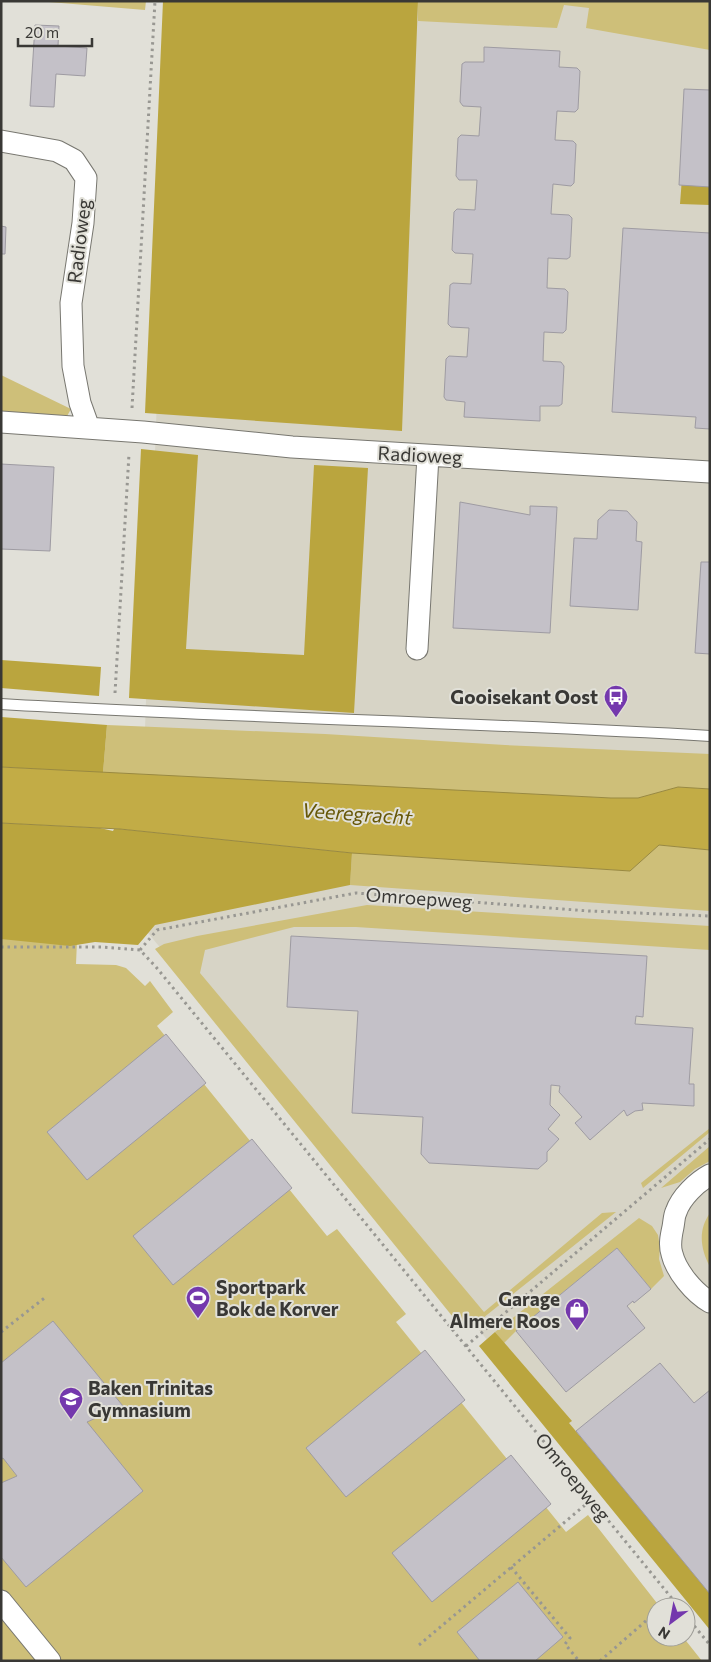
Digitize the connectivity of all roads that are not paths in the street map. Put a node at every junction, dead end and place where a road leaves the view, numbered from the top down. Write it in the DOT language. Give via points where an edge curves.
graph roads {
  1 [pos="1,141"];
  2 [pos="1,422"];
  3 [pos="89,428"];
  4 [pos="428,456"];
  5 [pos="710,472"];
  6 [pos="417,649"];
  7 [pos="1,704"];
  8 [pos="710,736"];
  9 [pos="710,1175"];
  10 [pos="710,1302"];
  11 [pos="1,1601"];
  12 [pos="50,1661"];
  1 -- 3 [label="street, Radioweg" via="58,152 74,160 86,178 71,302 73,366"];
  2 -- 3 [label="street, Radioweg"];
  3 -- 4 [label="street, Radioweg"];
  4 -- 5 [label="street, Radioweg"];
  4 -- 6 [label="street"];
  7 -- 8 [label="lane"];
  9 -- 10 [label="street" via="690,1191 676,1211 670,1238 672,1254 681,1272 689,1284"];
  11 -- 12 [label="street"];
}
